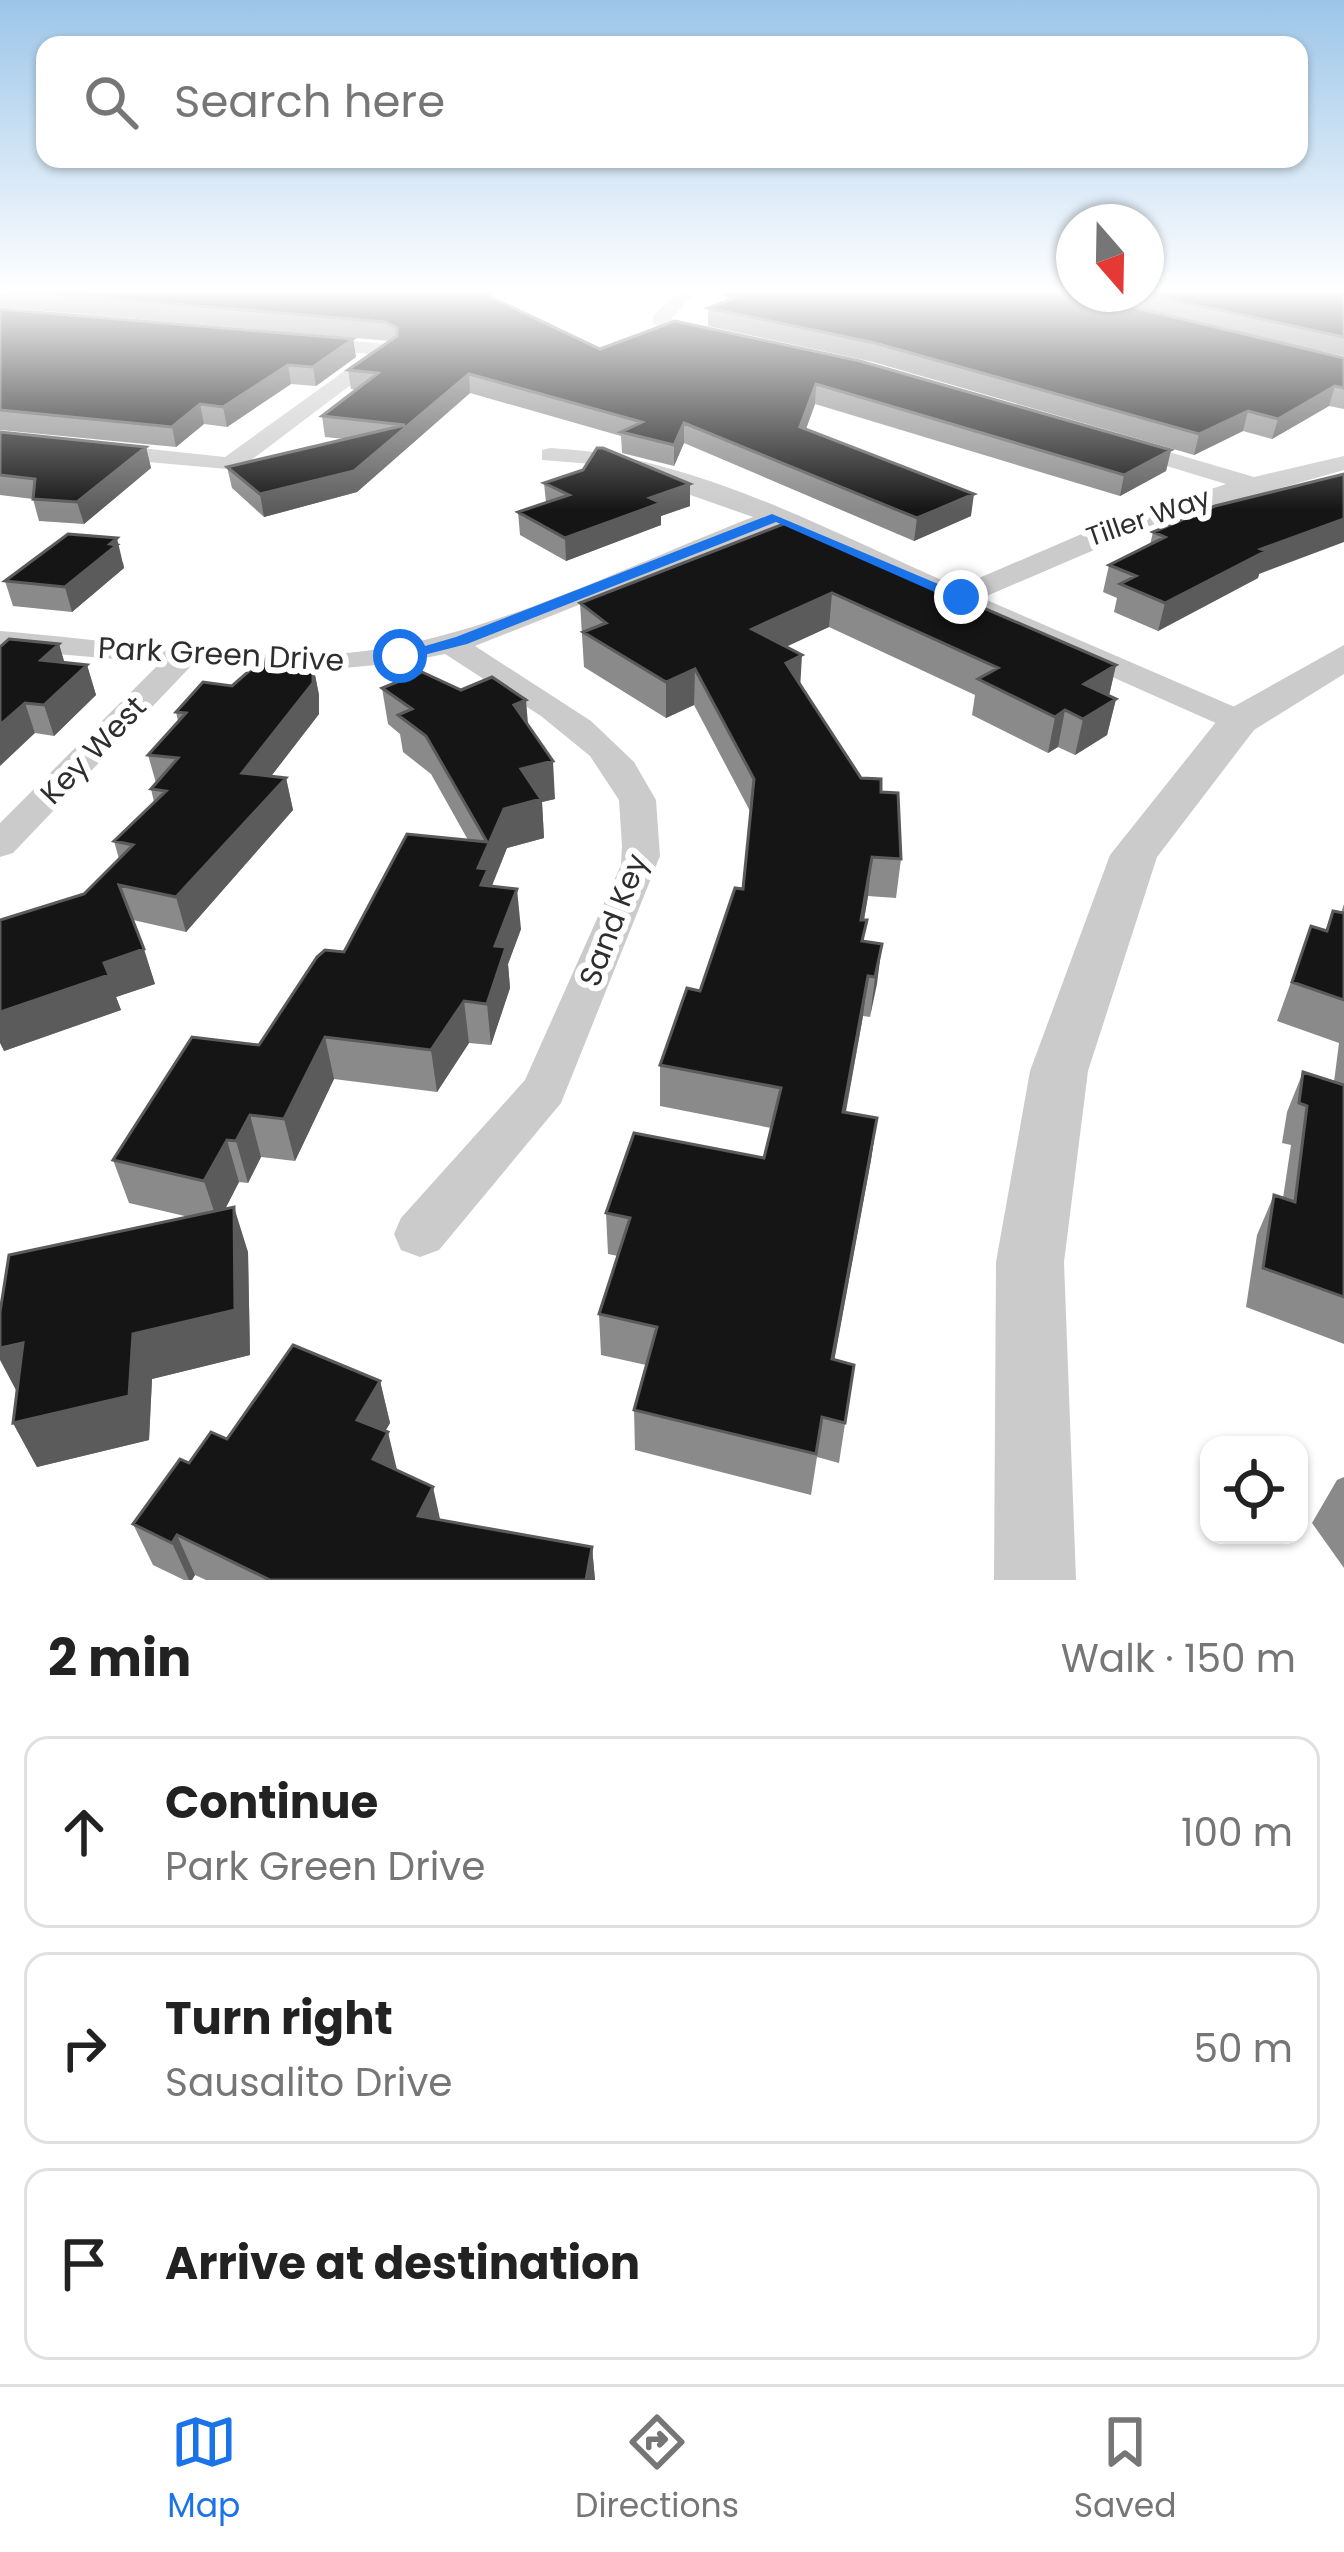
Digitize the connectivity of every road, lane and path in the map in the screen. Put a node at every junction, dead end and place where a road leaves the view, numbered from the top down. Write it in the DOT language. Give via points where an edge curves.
graph roads {
  1 [pos="370,363"];
  2 [pos="1103,440"];
  3 [pos="83,449"];
  4 [pos="550,455"];
  5 [pos="1344,463"];
  6 [pos="1252,484"];
  7 [pos="777,517"];
  8 [pos="961,597"];
  9 [pos="0,640"];
  10 [pos="451,644"];
  11 [pos="185,656"];
  12 [pos="1344,658"];
  13 [pos="1239,721"];
  14 [pos="0,845"];
  15 [pos="420,1234"];
  16 [pos="1035,1580"];
  1 -- 3 [label="street" via="230,465"];
  2 -- 6 [label="street"];
  4 -- 7 [label="street" via="608,458"];
  5 -- 6 [label="street, Tiller Way"];
  6 -- 8 [label="street, Tiller Way" via="1114,527"];
  7 -- 8 [label="street"];
  7 -- 10 [label="street, Park Green Drive"];
  8 -- 13 [label="street"];
  9 -- 11 [label="street, Park Green Drive"];
  10 -- 11 [label="street, Park Green Drive" via="325,664"];
  10 -- 15 [label="street, Sand Key" via="597,742 635,793 644,828 640,866 544,1090"];
  11 -- 14 [label="street, Key West"];
  12 -- 13 [label="street"];
  13 -- 16 [label="street" via="1134,856 1059,1071 1030,1262"];
}
